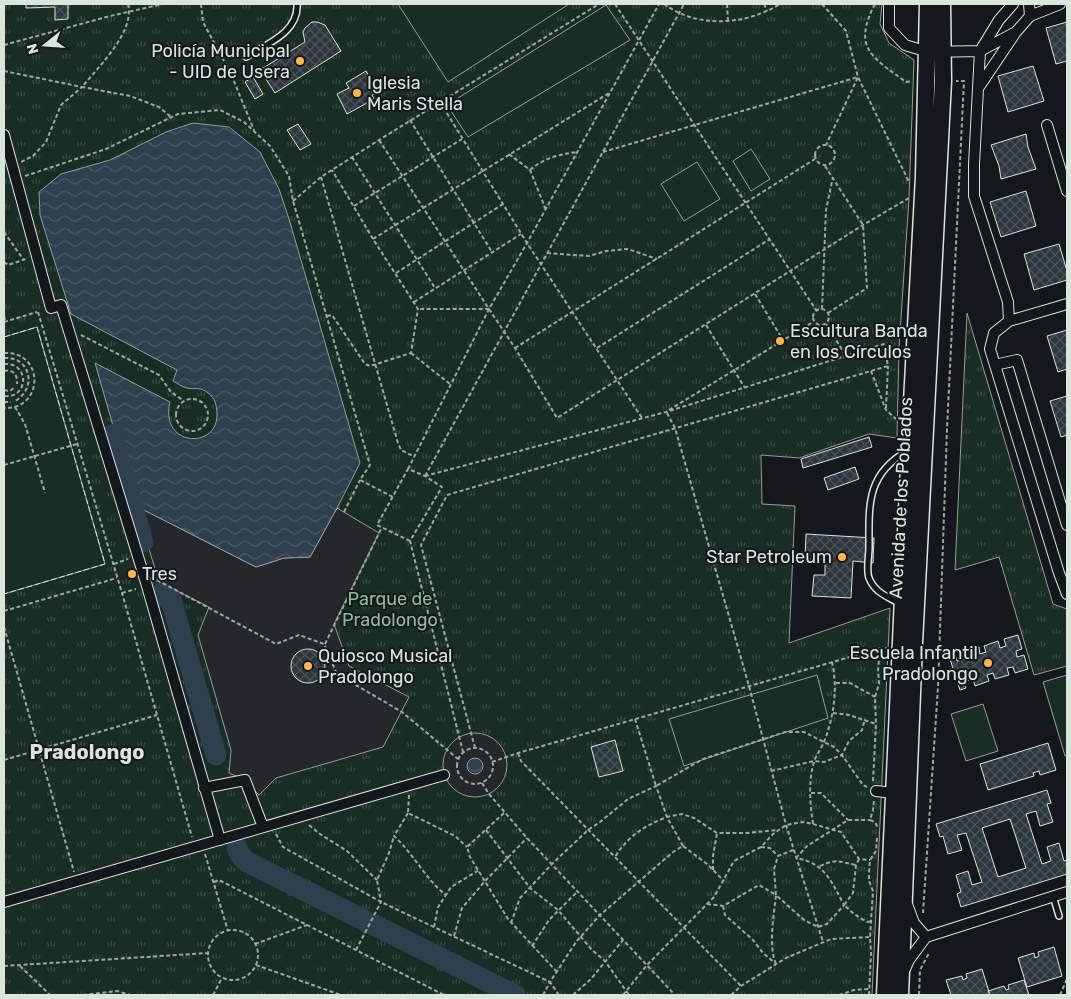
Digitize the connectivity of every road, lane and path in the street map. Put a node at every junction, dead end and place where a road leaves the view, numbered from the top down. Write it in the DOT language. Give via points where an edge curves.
graph roads {
  1 [pos="128,4"];
  2 [pos="163,4"];
  3 [pos="201,4"];
  4 [pos="297,4"];
  5 [pos="599,4"];
  6 [pos="615,4"];
  7 [pos="659,4"];
  8 [pos="664,4"];
  9 [pos="684,4"];
  10 [pos="727,4"];
  11 [pos="764,4"];
  12 [pos="780,4"];
  13 [pos="822,4"];
  14 [pos="889,4"];
  15 [pos="928,4"];
  16 [pos="942,4"];
  17 [pos="1013,4"];
  18 [pos="1030,4"];
  19 [pos="1060,4"];
  20 [pos="768,11"];
  21 [pos="679,12"];
  22 [pos="130,13"];
  23 [pos="1030,16"];
  24 [pos="728,21"];
  25 [pos="1016,32"];
  26 [pos="639,41"];
  27 [pos="4,45"];
  28 [pos="980,51"];
  29 [pos="935,52"];
  30 [pos="246,57"];
  31 [pos="653,60"];
  32 [pos="4,70"];
  33 [pos="858,77"];
  34 [pos="82,87"];
  35 [pos="978,88"];
  36 [pos="611,92"];
  37 [pos="440,102"];
  38 [pos="171,117"];
  39 [pos="410,120"];
  40 [pos="696,125"];
  41 [pos="1048,125"];
  42 [pos="255,132"];
  43 [pos="4,135"];
  44 [pos="462,139"];
  45 [pos="379,140"];
  46 [pos="826,145"];
  47 [pos="578,152"];
  48 [pos="603,152"];
  49 [pos="509,154"];
  50 [pos="352,157"];
  51 [pos="432,157"];
  52 [pos="815,159"];
  53 [pos="825,166"];
  54 [pos="12,167"];
  55 [pos="332,170"];
  56 [pos="482,170"];
  57 [pos="530,170"];
  58 [pos="402,176"];
  59 [pos="321,177"];
  60 [pos="833,177"];
  61 [pos="15,179"];
  62 [pos="910,182"];
  63 [pos="452,189"];
  64 [pos="1067,191"];
  65 [pos="375,193"];
  66 [pos="909,198"];
  67 [pos="293,200"];
  68 [pos="746,203"];
  69 [pos="503,204"];
  70 [pos="354,206"];
  71 [pos="423,208"];
  72 [pos="546,210"];
  73 [pos="473,223"];
  74 [pos="395,225"];
  75 [pos="863,225"];
  76 [pos="4,232"];
  77 [pos="521,234"];
  78 [pos="373,239"];
  79 [pos="770,239"];
  80 [pos="445,241"];
  81 [pos="527,243"];
  82 [pos="824,250"];
  83 [pos="492,252"];
  84 [pos="547,253"];
  85 [pos="36,256"];
  86 [pos="657,259"];
  87 [pos="23,260"];
  88 [pos="417,260"];
  89 [pos="4,262"];
  90 [pos="542,263"];
  91 [pos="464,270"];
  92 [pos="791,271"];
  93 [pos="396,273"];
  94 [pos="435,288"];
  95 [pos="755,294"];
  96 [pos="414,302"];
  97 [pos="1067,304"];
  98 [pos="822,308"];
  99 [pos="418,309"];
  100 [pos="489,309"];
  101 [pos="816,310"];
  102 [pos="573,312"];
  103 [pos="828,313"];
  104 [pos="4,316"];
  105 [pos="327,316"];
  106 [pos="1009,321"];
  107 [pos="5,322"];
  108 [pos="813,322"];
  109 [pos="826,324"];
  110 [pos="706,325"];
  111 [pos="504,331"];
  112 [pos="70,334"];
  113 [pos="783,340"];
  114 [pos="515,348"];
  115 [pos="597,348"];
  116 [pos="4,353"];
  117 [pos="411,353"];
  118 [pos="20,356"];
  119 [pos="846,356"];
  120 [pos="4,358"];
  121 [pos="18,360"];
  122 [pos="4,364"];
  123 [pos="375,364"];
  124 [pos="995,365"];
  125 [pos="888,366"];
  126 [pos="734,370"];
  127 [pos="871,370"];
  128 [pos="4,371"];
  129 [pos="28,375"];
  130 [pos="23,376"];
  131 [pos="618,381"];
  132 [pos="450,384"];
  133 [pos="745,388"];
  134 [pos="4,390"];
  135 [pos="10,391"];
  136 [pos="26,391"];
  137 [pos="31,394"];
  138 [pos="4,396"];
  139 [pos="12,396"];
  140 [pos="15,401"];
  141 [pos="184,401"];
  142 [pos="4,402"];
  143 [pos="11,402"];
  144 [pos="15,407"];
  145 [pos="4,408"];
  146 [pos="886,410"];
  147 [pos="666,412"];
  148 [pos="642,418"];
  149 [pos="911,421"];
  150 [pos="675,428"];
  151 [pos="77,444"];
  152 [pos="909,449"];
  153 [pos="34,456"];
  154 [pos="414,457"];
  155 [pos="4,465"];
  156 [pos="408,469"];
  157 [pos="425,476"];
  158 [pos="360,480"];
  159 [pos="45,493"];
  160 [pos="392,496"];
  161 [pos="344,512"];
  162 [pos="1067,526"];
  163 [pos="382,527"];
  164 [pos="410,541"];
  165 [pos="137,556"];
  166 [pos="113,564"];
  167 [pos="1063,572"];
  168 [pos="154,576"];
  169 [pos="117,578"];
  170 [pos="147,586"];
  171 [pos="122,593"];
  172 [pos="1067,594"];
  173 [pos="902,605"];
  174 [pos="4,611"];
  175 [pos="4,627"];
  176 [pos="324,644"];
  177 [pos="880,648"];
  178 [pos="890,648"];
  179 [pos="832,662"];
  180 [pos="836,683"];
  181 [pos="750,686"];
  182 [pos="876,697"];
  183 [pos="832,712"];
  184 [pos="157,715"];
  185 [pos="635,719"];
  186 [pos="865,719"];
  187 [pos="876,724"];
  188 [pos="763,738"];
  189 [pos="824,742"];
  190 [pos="475,748"];
  191 [pos="38,750"];
  192 [pos="463,752"];
  193 [pos="518,753"];
  194 [pos="842,755"];
  195 [pos="458,759"];
  196 [pos="4,760"];
  197 [pos="814,761"];
  198 [pos="492,762"];
  199 [pos="771,771"];
  200 [pos="444,775"];
  201 [pos="482,783"];
  202 [pos="409,785"];
  203 [pos="656,786"];
  204 [pos="204,788"];
  205 [pos="876,791"];
  206 [pos="810,793"];
  207 [pos="894,793"];
  208 [pos="504,812"];
  209 [pos="408,813"];
  210 [pos="303,816"];
  211 [pos="666,817"];
  212 [pos="848,820"];
  213 [pos="870,820"];
  214 [pos="814,824"];
  215 [pos="786,825"];
  216 [pos="268,826"];
  217 [pos="878,828"];
  218 [pos="780,829"];
  219 [pos="835,829"];
  220 [pos="486,830"];
  221 [pos="588,830"];
  222 [pos="717,833"];
  223 [pos="394,836"];
  224 [pos="877,836"];
  225 [pos="526,838"];
  226 [pos="220,840"];
  227 [pos="198,846"];
  228 [pos="683,846"];
  229 [pos="761,847"];
  230 [pos="467,848"];
  231 [pos="794,850"];
  232 [pos="778,856"];
  233 [pos="507,857"];
  234 [pos="615,858"];
  235 [pos="796,858"];
  236 [pos="859,859"];
  237 [pos="870,860"];
  238 [pos="552,864"];
  239 [pos="856,865"];
  240 [pos="819,866"];
  241 [pos="479,870"];
  242 [pos="713,870"];
  243 [pos="376,880"];
  244 [pos="77,881"];
  245 [pos="485,881"];
  246 [pos="638,881"];
  247 [pos="724,881"];
  248 [pos="214,882"];
  249 [pos="530,888"];
  250 [pos="904,888"];
  251 [pos="577,892"];
  252 [pos="1067,892"];
  253 [pos="446,895"];
  254 [pos="776,895"];
  255 [pos="1053,896"];
  256 [pos="4,902"];
  257 [pos="381,902"];
  258 [pos="707,904"];
  259 [pos="844,905"];
  260 [pos="723,906"];
  261 [pos="558,910"];
  262 [pos="600,915"];
  263 [pos="1059,916"];
  264 [pos="872,921"];
  265 [pos="511,923"];
  266 [pos="307,925"];
  267 [pos="434,927"];
  268 [pos="818,927"];
  269 [pos="684,928"];
  270 [pos="228,931"];
  271 [pos="923,934"];
  272 [pos="454,936"];
  273 [pos="581,936"];
  274 [pos="902,936"];
  275 [pos="870,937"];
  276 [pos="623,940"];
  277 [pos="823,942"];
  278 [pos="255,944"];
  279 [pos="887,945"];
  280 [pos="532,946"];
  281 [pos="356,950"];
  282 [pos="208,954"];
  283 [pos="604,961"];
  284 [pos="776,964"];
  285 [pos="19,965"];
  286 [pos="256,965"];
  287 [pos="647,965"];
  288 [pos="4,966"];
  289 [pos="557,972"];
  290 [pos="222,978"];
  291 [pos="1067,979"];
  292 [pos="550,982"];
  293 [pos="741,986"];
  294 [pos="900,987"];
  295 [pos="626,992"];
  296 [pos="877,992"];
  297 [pos="50,995"];
  298 [pos="83,995"];
  299 [pos="130,995"];
  300 [pos="213,995"];
  301 [pos="341,995"];
  302 [pos="444,995"];
  303 [pos="543,995"];
  304 [pos="559,995"];
  305 [pos="573,995"];
  306 [pos="623,995"];
  307 [pos="629,995"];
  308 [pos="675,995"];
  309 [pos="732,995"];
  310 [pos="839,995"];
  311 [pos="869,995"];
  312 [pos="1060,995"];
  1 -- 22 [label="path"];
  2 -- 22 [label="path"];
  3 -- 42 [label="path" via="203,22 231,74"];
  4 -- 30 [label="lane" via="298,13 286,32"];
  5 -- 37 [label="path"];
  6 -- 26 [label="path"];
  7 -- 26 [label="path"];
  8 -- 21 [label="path"];
  9 -- 21 [label="path"];
  10 -- 24 [label="path"];
  11 -- 20 [label="path"];
  12 -- 20 [label="path"];
  13 -- 33 [label="path" via="846,32"];
  14 -- 29 [label="street" via="889,28 905,46"];
  15 -- 29 [label="main road, Avenida de los Poblados"];
  16 -- 29 [label="main road, Avenida de los Poblados"];
  17 -- 28 [label="street"];
  18 -- 23 [label="street"];
  19 -- 23 [label="street"];
  20 -- 24 [label="path"];
  21 -- 24 [label="path" via="707,20"];
  21 -- 31 [label="path"];
  22 -- 27 [label="path"];
  22 -- 34 [label="path" via="126,30"];
  23 -- 25 [label="street"];
  25 -- 28 [label="street"];
  25 -- 35 [label="street"];
  26 -- 31 [label="path"];
  26 -- 36 [label="path"];
  28 -- 29 [label="street"];
  28 -- 35 [label="street"];
  29 -- 149 [label="main road, Avenida de los Poblados" via="924,176"];
  29 -- 250 [label="main road, Avenida de los Poblados" via="943,81"];
  31 -- 40 [label="path"];
  31 -- 48 [label="path"];
  32 -- 34 [label="path"];
  33 -- 40 [label="path"];
  33 -- 46 [label="path"];
  33 -- 62 [label="path"];
  34 -- 38 [label="path" via="130,96 159,107"];
  34 -- 54 [label="path" via="61,106 46,142 33,156"];
  35 -- 106 [label="street" via="974,196 1008,302"];
  36 -- 47 [label="path"];
  36 -- 49 [label="path"];
  37 -- 39 [label="path"];
  37 -- 44 [label="path"];
  38 -- 42 [label="path" via="220,110 244,122"];
  38 -- 61 [label="path" via="106,149"];
  39 -- 45 [label="path"];
  39 -- 51 [label="path"];
  40 -- 48 [label="path"];
  40 -- 68 [label="path"];
  41 -- 64 [label="street"];
  42 -- 67 [label="path" via="270,146 289,176"];
  43 -- 54 [label="street"];
  44 -- 51 [label="path"];
  44 -- 56 [label="path"];
  45 -- 50 [label="path"];
  45 -- 58 [label="path"];
  46 -- 52 [label="path" via="816,149"];
  46 -- 53 [label="path" via="834,150 835,157"];
  47 -- 57 [label="path" via="550,157"];
  47 -- 72 [label="path"];
  48 -- 84 [label="path"];
  49 -- 56 [label="path"];
  49 -- 57 [label="path"];
  50 -- 55 [label="path"];
  50 -- 65 [label="path"];
  51 -- 58 [label="path"];
  51 -- 63 [label="path"];
  52 -- 53 [label="path"];
  52 -- 68 [label="path"];
  53 -- 60 [label="path"];
  54 -- 61 [label="street"];
  55 -- 59 [label="path"];
  55 -- 70 [label="path"];
  56 -- 63 [label="path"];
  56 -- 69 [label="path"];
  57 -- 72 [label="path"];
  58 -- 65 [label="path"];
  58 -- 71 [label="path"];
  59 -- 67 [label="path"];
  59 -- 123 [label="path"];
  60 -- 75 [label="path"];
  60 -- 82 [label="path" via="826,210"];
  61 -- 85 [label="street"];
  63 -- 71 [label="path"];
  63 -- 73 [label="path"];
  65 -- 70 [label="path"];
  65 -- 74 [label="path"];
  66 -- 75 [label="path"];
  67 -- 105 [label="path"];
  68 -- 79 [label="path"];
  68 -- 86 [label="path"];
  69 -- 73 [label="path"];
  69 -- 77 [label="path"];
  70 -- 78 [label="path"];
  71 -- 74 [label="path"];
  71 -- 80 [label="path"];
  72 -- 81 [label="path"];
  73 -- 80 [label="path"];
  73 -- 83 [label="path"];
  74 -- 78 [label="path"];
  74 -- 88 [label="path"];
  75 -- 82 [label="path"];
  75 -- 103 [label="path" via="867,288"];
  76 -- 87 [label="path"];
  77 -- 81 [label="path"];
  77 -- 83 [label="path"];
  78 -- 93 [label="path"];
  79 -- 92 [label="path"];
  79 -- 115 [label="path"];
  80 -- 88 [label="path"];
  80 -- 91 [label="path"];
  81 -- 90 [label="path"];
  81 -- 100 [label="path"];
  82 -- 92 [label="path"];
  82 -- 98 [label="path"];
  83 -- 91 [label="path"];
  84 -- 86 [label="path" via="590,256 628,249"];
  84 -- 90 [label="path"];
  85 -- 87 [label="path"];
  85 -- 112 [label="street" via="51,308 61,305"];
  86 -- 102 [label="path"];
  87 -- 89 [label="path" via="8,265"];
  88 -- 93 [label="path"];
  88 -- 94 [label="path"];
  90 -- 102 [label="path"];
  90 -- 111 [label="path"];
  91 -- 94 [label="path"];
  91 -- 100 [label="path"];
  92 -- 95 [label="path"];
  92 -- 101 [label="path"];
  93 -- 96 [label="path"];
  94 -- 96 [label="path"];
  95 -- 110 [label="path"];
  95 -- 113 [label="path"];
  96 -- 99 [label="path"];
  97 -- 106 [label="street"];
  98 -- 101 [label="path"];
  98 -- 103 [label="path"];
  99 -- 100 [label="path"];
  99 -- 117 [label="path"];
  100 -- 111 [label="path"];
  100 -- 132 [label="path"];
  101 -- 108 [label="path"];
  102 -- 114 [label="path"];
  102 -- 115 [label="path"];
  103 -- 109 [label="path"];
  104 -- 107 [label="path"];
  105 -- 123 [label="path" via="332,315 365,364"];
  105 -- 158 [label="path" via="370,465"];
  106 -- 124 [label="street" via="994,333 990,349"];
  107 -- 151 [label="path" via="38,312"];
  108 -- 109 [label="path"];
  108 -- 113 [label="path"];
  109 -- 119 [label="path"];
  110 -- 126 [label="path"];
  110 -- 131 [label="path"];
  111 -- 114 [label="path"];
  111 -- 157 [label="path"];
  112 -- 141 [label="path" via="76,332 160,375 172,392"];
  112 -- 165 [label="street"];
  113 -- 126 [label="path"];
  114 -- 131 [label="path" via="557,418"];
  115 -- 131 [label="path"];
  116 -- 118 [label="path"];
  117 -- 123 [label="path"];
  117 -- 132 [label="path"];
  118 -- 121 [label="path"];
  118 -- 137 [label="path" via="33,371 35,383"];
  119 -- 125 [label="path" via="884,344"];
  119 -- 133 [label="path"];
  120 -- 121 [label="path"];
  121 -- 129 [label="path"];
  122 -- 130 [label="path" via="18,368"];
  123 -- 154 [label="path" via="398,443 401,450"];
  124 -- 162 [label="street" via="1017,360"];
  124 -- 167 [label="street"];
  125 -- 127 [label="path"];
  125 -- 146 [label="path"];
  126 -- 133 [label="path"];
  126 -- 147 [label="path"];
  127 -- 146 [label="path"];
  127 -- 150 [label="path"];
  128 -- 135 [label="path" via="11,371 18,380"];
  129 -- 130 [label="path"];
  129 -- 136 [label="path"];
  130 -- 139 [label="path" via="22,386"];
  131 -- 148 [label="path"];
  132 -- 154 [label="path"];
  133 -- 147 [label="path"];
  134 -- 135 [label="path"];
  135 -- 139 [label="path"];
  136 -- 137 [label="path"];
  136 -- 140 [label="path"];
  137 -- 144 [label="path"];
  138 -- 139 [label="path"];
  141 -- 141 [label="path" via="199,400 207,408 208,418 199,429 188,430 179,424 177,409"];
  142 -- 143 [label="path"];
  144 -- 145 [label="path"];
  144 -- 153 [label="path" via="25,424"];
  146 -- 149 [label="path" via="898,420"];
  147 -- 148 [label="path"];
  147 -- 150 [label="path"];
  148 -- 157 [label="path"];
  149 -- 152 [label="main road, Avenida de los Poblados"];
  150 -- 181 [label="path"];
  150 -- 190 [label="path" via="447,496 421,545"];
  151 -- 153 [label="path"];
  151 -- 166 [label="path"];
  152 -- 173 [label="main road, Avenida de los Poblados"];
  152 -- 173 [label="lane" via="888,464 874,487 870,502 868,577 882,595"];
  153 -- 155 [label="path"];
  153 -- 159 [label="path"];
  154 -- 156 [label="path"];
  156 -- 157 [label="path"];
  156 -- 160 [label="path"];
  157 -- 164 [label="path" via="442,487"];
  158 -- 160 [label="path"];
  158 -- 161 [label="path"];
  160 -- 163 [label="path" via="377,525"];
  163 -- 164 [label="path"];
  163 -- 176 [label="path"];
  164 -- 192 [label="path"];
  165 -- 166 [label="path"];
  165 -- 170 [label="street"];
  166 -- 169 [label="path"];
  167 -- 172 [label="street"];
  168 -- 176 [label="path" via="159,582 276,644 299,635"];
  169 -- 171 [label="path"];
  169 -- 174 [label="path"];
  170 -- 171 [label="path"];
  170 -- 204 [label="street"];
  171 -- 184 [label="path"];
  173 -- 207 [label="main road, Avenida de los Poblados"];
  175 -- 191 [label="path"];
  176 -- 195 [label="path" via="338,674 402,712"];
  177 -- 178 [label="path"];
  177 -- 179 [label="path"];
  177 -- 182 [label="path"];
  179 -- 180 [label="path"];
  179 -- 181 [label="path"];
  180 -- 182 [label="path" via="850,683"];
  180 -- 183 [label="path"];
  181 -- 185 [label="path"];
  181 -- 188 [label="path"];
  182 -- 187 [label="path"];
  183 -- 186 [label="path"];
  183 -- 189 [label="path"];
  184 -- 191 [label="path"];
  184 -- 227 [label="path"];
  185 -- 193 [label="path"];
  185 -- 203 [label="path"];
  186 -- 187 [label="path"];
  186 -- 194 [label="path" via="862,730"];
  187 -- 205 [label="path" via="873,782"];
  188 -- 189 [label="path" via="784,732 804,732"];
  188 -- 199 [label="path"];
  188 -- 203 [label="path" via="703,759"];
  189 -- 194 [label="path"];
  189 -- 197 [label="path"];
  190 -- 192 [label="path"];
  190 -- 198 [label="path" via="489,755"];
  191 -- 196 [label="path"];
  191 -- 244 [label="path"];
  192 -- 195 [label="path"];
  193 -- 198 [label="path"];
  193 -- 221 [label="path" via="521,761"];
  194 -- 197 [label="path" via="824,762"];
  194 -- 205 [label="path" via="863,785"];
  195 -- 201 [label="path" via="460,777 471,784"];
  197 -- 199 [label="path"];
  197 -- 206 [label="path"];
  198 -- 201 [label="path" via="489,778"];
  199 -- 215 [label="path"];
  200 -- 202 [label="street"];
  201 -- 208 [label="path"];
  202 -- 209 [label="path"];
  202 -- 210 [label="street"];
  203 -- 211 [label="path"];
  203 -- 221 [label="path" via="628,799"];
  204 -- 216 [label="street" via="245,780"];
  204 -- 226 [label="street"];
  205 -- 207 [label="street"];
  205 -- 213 [label="path" via="872,794 874,810"];
  206 -- 212 [label="path" via="821,794"];
  206 -- 214 [label="path"];
  207 -- 279 [label="main road, Avenida de los Poblados"];
  208 -- 220 [label="path"];
  208 -- 225 [label="path"];
  209 -- 223 [label="path"];
  209 -- 230 [label="path" via="455,836"];
  210 -- 216 [label="street"];
  210 -- 243 [label="path" via="310,826 347,850"];
  211 -- 222 [label="path" via="682,814"];
  211 -- 228 [label="path"];
  211 -- 234 [label="path" via="640,829"];
  212 -- 213 [label="path"];
  212 -- 219 [label="path"];
  213 -- 217 [label="path"];
  214 -- 215 [label="path"];
  214 -- 219 [label="path"];
  215 -- 218 [label="path"];
  215 -- 231 [label="path"];
  216 -- 226 [label="street"];
  216 -- 257 [label="path" via="283,848"];
  218 -- 222 [label="path"];
  218 -- 229 [label="path"];
  219 -- 235 [label="path" via="807,846"];
  219 -- 236 [label="path" via="842,832"];
  220 -- 230 [label="path"];
  220 -- 233 [label="path"];
  221 -- 234 [label="path"];
  221 -- 238 [label="path"];
  222 -- 242 [label="path"];
  223 -- 243 [label="path"];
  223 -- 253 [label="path" via="434,886"];
  224 -- 237 [label="path" via="876,851"];
  225 -- 233 [label="path"];
  225 -- 238 [label="path"];
  226 -- 227 [label="street"];
  227 -- 244 [label="street"];
  227 -- 248 [label="path"];
  228 -- 242 [label="path"];
  228 -- 246 [label="path"];
  229 -- 232 [label="path" via="770,848"];
  229 -- 247 [label="path" via="734,861"];
  230 -- 241 [label="path"];
  231 -- 232 [label="path"];
  231 -- 235 [label="path"];
  232 -- 254 [label="path" via="774,868"];
  233 -- 245 [label="path"];
  233 -- 249 [label="path"];
  234 -- 246 [label="path"];
  235 -- 240 [label="path"];
  235 -- 268 [label="path"];
  236 -- 237 [label="path"];
  236 -- 239 [label="path"];
  237 -- 264 [label="path"];
  238 -- 249 [label="path"];
  238 -- 251 [label="path"];
  239 -- 240 [label="path" via="841,860"];
  239 -- 259 [label="path" via="853,893"];
  240 -- 259 [label="path"];
  241 -- 245 [label="path"];
  241 -- 253 [label="path" via="452,887"];
  242 -- 247 [label="path"];
  243 -- 257 [label="path"];
  244 -- 256 [label="street"];
  245 -- 265 [label="path"];
  245 -- 272 [label="path" via="462,908"];
  246 -- 262 [label="path"];
  246 -- 269 [label="path"];
  247 -- 258 [label="path"];
  248 -- 266 [label="path" via="219,880"];
  248 -- 270 [label="path"];
  249 -- 261 [label="path"];
  249 -- 265 [label="path" via="520,898"];
  250 -- 271 [label="street" via="914,923"];
  250 -- 274 [label="main road, Avenida de los Poblados"];
  251 -- 261 [label="path"];
  251 -- 262 [label="path"];
  252 -- 255 [label="street"];
  253 -- 267 [label="path" via="438,907"];
  254 -- 260 [label="path" via="759,885"];
  254 -- 268 [label="path" via="804,920"];
  254 -- 284 [label="path" via="772,955"];
  255 -- 263 [label="lane"];
  255 -- 271 [label="street"];
  257 -- 267 [label="path"];
  257 -- 281 [label="path"];
  258 -- 260 [label="path"];
  258 -- 269 [label="path"];
  259 -- 264 [label="path" via="867,922"];
  259 -- 268 [label="path" via="827,924"];
  260 -- 284 [label="path" via="725,915"];
  261 -- 273 [label="path"];
  261 -- 280 [label="path"];
  262 -- 273 [label="path"];
  262 -- 276 [label="path"];
  264 -- 275 [label="path"];
  265 -- 280 [label="path"];
  266 -- 278 [label="path"];
  266 -- 281 [label="path"];
  267 -- 272 [label="path"];
  268 -- 277 [label="path"];
  269 -- 287 [label="path"];
  269 -- 293 [label="path"];
  270 -- 278 [label="path" via="244,933"];
  270 -- 282 [label="path" via="214,939"];
  271 -- 274 [label="street"];
  271 -- 294 [label="street"];
  272 -- 292 [label="path"];
  273 -- 283 [label="path"];
  273 -- 289 [label="path"];
  274 -- 279 [label="street"];
  274 -- 294 [label="main road, Avenida de los Poblados"];
  275 -- 277 [label="path"];
  275 -- 296 [label="path"];
  276 -- 283 [label="path"];
  276 -- 287 [label="path"];
  277 -- 284 [label="path"];
  278 -- 286 [label="path"];
  279 -- 296 [label="main road, Avenida de los Poblados"];
  280 -- 289 [label="path"];
  281 -- 302 [label="path"];
  282 -- 285 [label="path"];
  282 -- 290 [label="path" via="212,968"];
  283 -- 295 [label="path"];
  283 -- 305 [label="path" via="591,979"];
  284 -- 293 [label="path"];
  285 -- 288 [label="path"];
  285 -- 297 [label="path"];
  286 -- 290 [label="path" via="245,977"];
  286 -- 301 [label="path"];
  287 -- 295 [label="path"];
  287 -- 308 [label="path"];
  289 -- 292 [label="path"];
  290 -- 300 [label="path"];
  291 -- 312 [label="path"];
  292 -- 303 [label="path"];
  292 -- 304 [label="path"];
  293 -- 309 [label="path"];
  295 -- 306 [label="path"];
  295 -- 307 [label="path"];
  296 -- 310 [label="path" via="854,990"];
  296 -- 311 [label="path"];
  298 -- 299 [label="path" via="117,991"];
}
